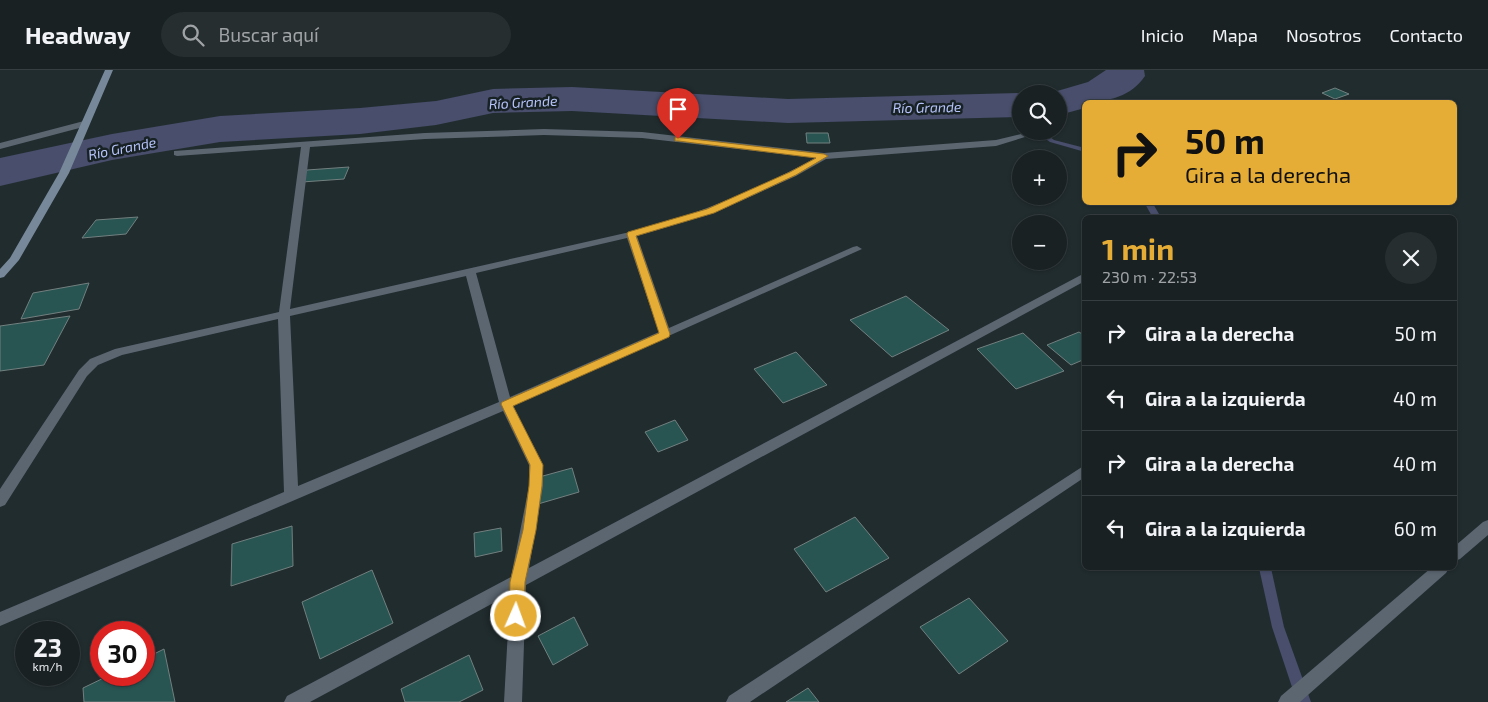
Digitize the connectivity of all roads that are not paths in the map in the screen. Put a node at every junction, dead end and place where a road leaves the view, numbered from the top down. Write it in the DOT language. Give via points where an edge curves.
graph roads {
  1 [pos="109,70"];
  2 [pos="83,124"];
  3 [pos="1012,139"];
  4 [pos="306,144"];
  5 [pos="0,146"];
  6 [pos="177,154"];
  7 [pos="824,156"];
  8 [pos="631,234"];
  9 [pos="857,249"];
  10 [pos="470,271"];
  11 [pos="0,275"];
  12 [pos="1082,279"];
  13 [pos="284,314"];
  14 [pos="665,334"];
  15 [pos="506,404"];
  16 [pos="1082,472"];
  17 [pos="291,496"];
  18 [pos="0,501"];
  19 [pos="1488,526"];
  20 [pos="1457,553"];
  21 [pos="1439,570"];
  22 [pos="518,582"];
  23 [pos="0,619"];
  24 [pos="293,702"];
  25 [pos="513,702"];
  26 [pos="735,702"];
  27 [pos="1287,702"];
  1 -- 2 [label="street"];
  2 -- 5 [label="street"];
  2 -- 11 [label="street" via="64,173 14,260"];
  3 -- 7 [label="street"];
  4 -- 6 [label="street"];
  4 -- 7 [label="street" via="544,132 642,135"];
  4 -- 13 [label="street"];
  7 -- 8 [label="street" via="793,174 711,211"];
  8 -- 10 [label="street"];
  8 -- 14 [label="street"];
  9 -- 14 [label="street"];
  10 -- 13 [label="street"];
  10 -- 15 [label="street"];
  12 -- 22 [label="street"];
  13 -- 17 [label="street"];
  13 -- 18 [label="street" via="118,352 94,362 83,373"];
  14 -- 15 [label="street"];
  15 -- 17 [label="street"];
  15 -- 22 [label="street" via="536,465 536,486"];
  16 -- 26 [label="street"];
  17 -- 23 [label="street"];
  19 -- 20 [label="street"];
  21 -- 27 [label="street"];
  22 -- 24 [label="street"];
  22 -- 25 [label="street"];
}
